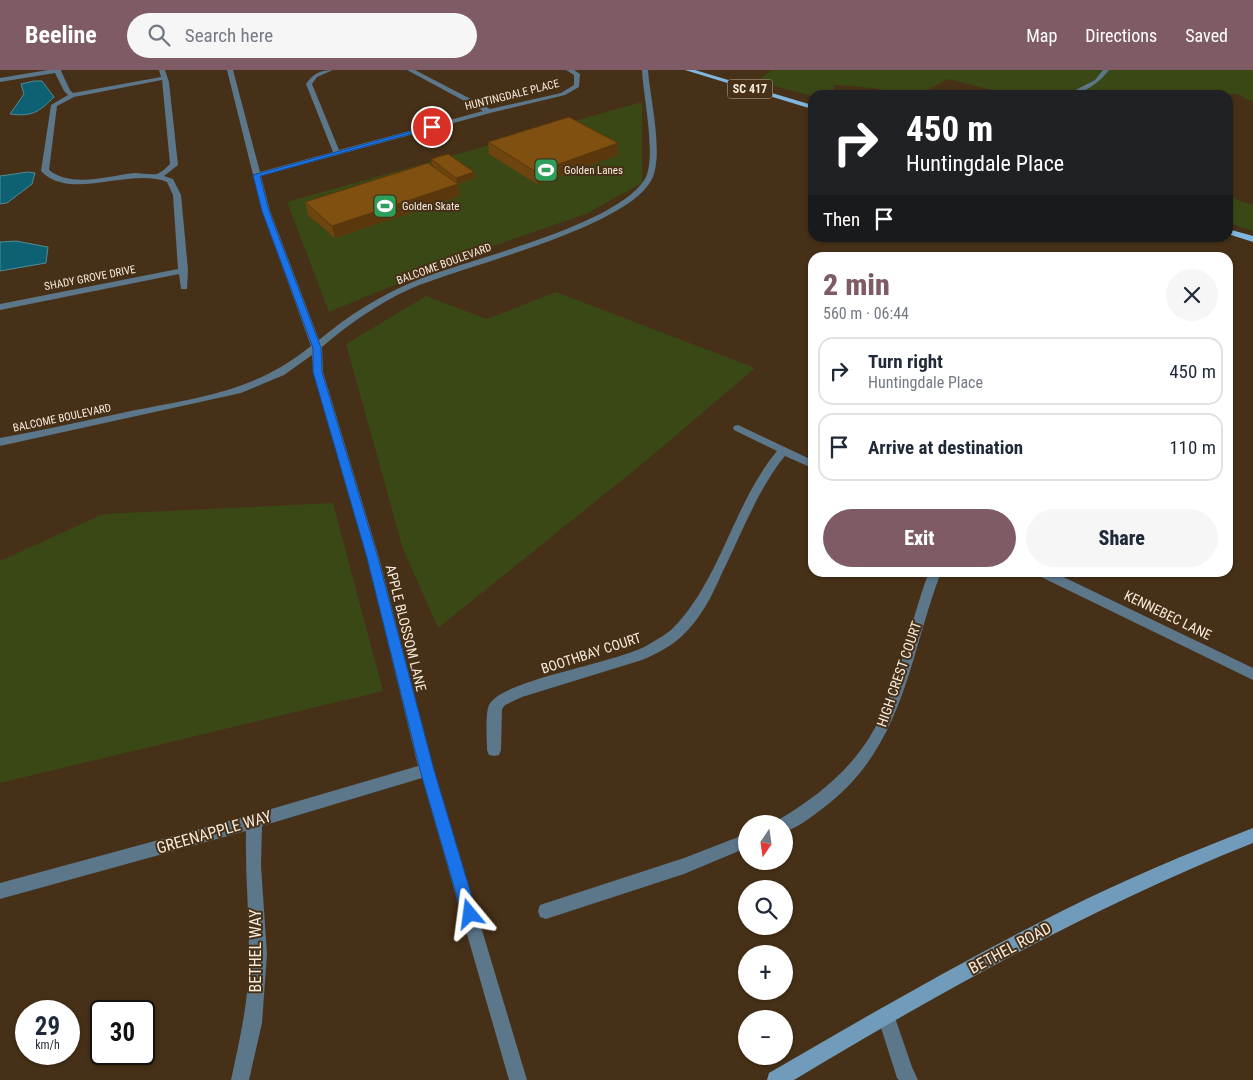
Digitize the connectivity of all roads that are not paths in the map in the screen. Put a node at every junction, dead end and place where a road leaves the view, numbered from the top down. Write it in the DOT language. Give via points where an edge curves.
graph roads {
  1 [pos="58,70"];
  2 [pos="162,70"];
  3 [pos="230,70"];
  4 [pos="330,70"];
  5 [pos="410,70"];
  6 [pos="568,70"];
  7 [pos="645,70"];
  8 [pos="688,70"];
  9 [pos="1106,70"];
  10 [pos="164,78"];
  11 [pos="0,80"];
  12 [pos="1078,90"];
  13 [pos="72,95"];
  14 [pos="808,106"];
  15 [pos="489,111"];
  16 [pos="337,154"];
  17 [pos="257,175"];
  18 [pos="159,176"];
  19 [pos="1233,233"];
  20 [pos="1253,239"];
  21 [pos="184,270"];
  22 [pos="184,287"];
  23 [pos="0,307"];
  24 [pos="317,348"];
  25 [pos="738,428"];
  26 [pos="0,442"];
  27 [pos="784,450"];
  28 [pos="808,462"];
  29 [pos="933,577"];
  30 [pos="1051,577"];
  31 [pos="1253,674"];
  32 [pos="494,750"];
  33 [pos="427,770"];
  34 [pos="793,820"];
  35 [pos="254,821"];
  36 [pos="1253,835"];
  37 [pos="738,844"];
  38 [pos="0,891"];
  39 [pos="546,912"];
  40 [pos="886,1015"];
  41 [pos="240,1080"];
  42 [pos="518,1080"];
  43 [pos="776,1080"];
  44 [pos="909,1080"];
  1 -- 11 [label="street"];
  1 -- 13 [label="street"];
  2 -- 10 [label="street"];
  3 -- 17 [label="street, APPLE BLOSSOM LANE"];
  4 -- 16 [label="street" via="315,76 309,84"];
  5 -- 15 [label="street"];
  6 -- 15 [label="street, HUNTINGDALE PLACE" via="577,74 578,81 577,86 564,94"];
  7 -- 24 [label="street, BALCOME BOULEVARD" via="652,170 648,182 633,196 585,222 395,293 356,316"];
  8 -- 14 [label="main road, SC 417"];
  9 -- 12 [label="street" via="1097,80"];
  10 -- 13 [label="street"];
  10 -- 18 [label="street" via="174,165"];
  13 -- 18 [label="street" via="54,105 45,171 49,176 73,182 132,175"];
  15 -- 16 [label="street, HUNTINGDALE PLACE"];
  16 -- 17 [label="street, HUNTINGDALE PLACE"];
  17 -- 24 [label="street, APPLE BLOSSOM LANE" via="266,211"];
  18 -- 21 [label="street" via="170,181 177,195"];
  19 -- 20 [label="main road"];
  21 -- 22 [label="street"];
  21 -- 23 [label="street, SHADY GROVE DRIVE"];
  24 -- 26 [label="street, BALCOME BOULEVARD" via="288,370 234,392"];
  24 -- 33 [label="street, APPLE BLOSSOM LANE" via="318,372 373,558"];
  25 -- 27 [label="street"];
  27 -- 28 [label="street"];
  27 -- 32 [label="street, BOOTHBAY COURT" via="773,463 702,602 687,623 666,642 637,656 518,692 500,701 494,708"];
  29 -- 34 [label="street, HIGH CREST COURT" via="893,701 875,740 836,789"];
  30 -- 31 [label="street, KENNEBEC LANE"];
  33 -- 35 [label="street, GREENAPPLE WAY"];
  33 -- 42 [label="street, APPLE BLOSSOM LANE"];
  35 -- 38 [label="street, GREENAPPLE WAY"];
  35 -- 41 [label="street, BETHEL WAY" via="258,954 253,1023"];
  36 -- 40 [label="street, BETHEL ROAD" via="1197,856 1077,912"];
  37 -- 39 [label="street" via="684,866"];
  40 -- 43 [label="street, BETHEL ROAD"];
  40 -- 44 [label="street"];
}
